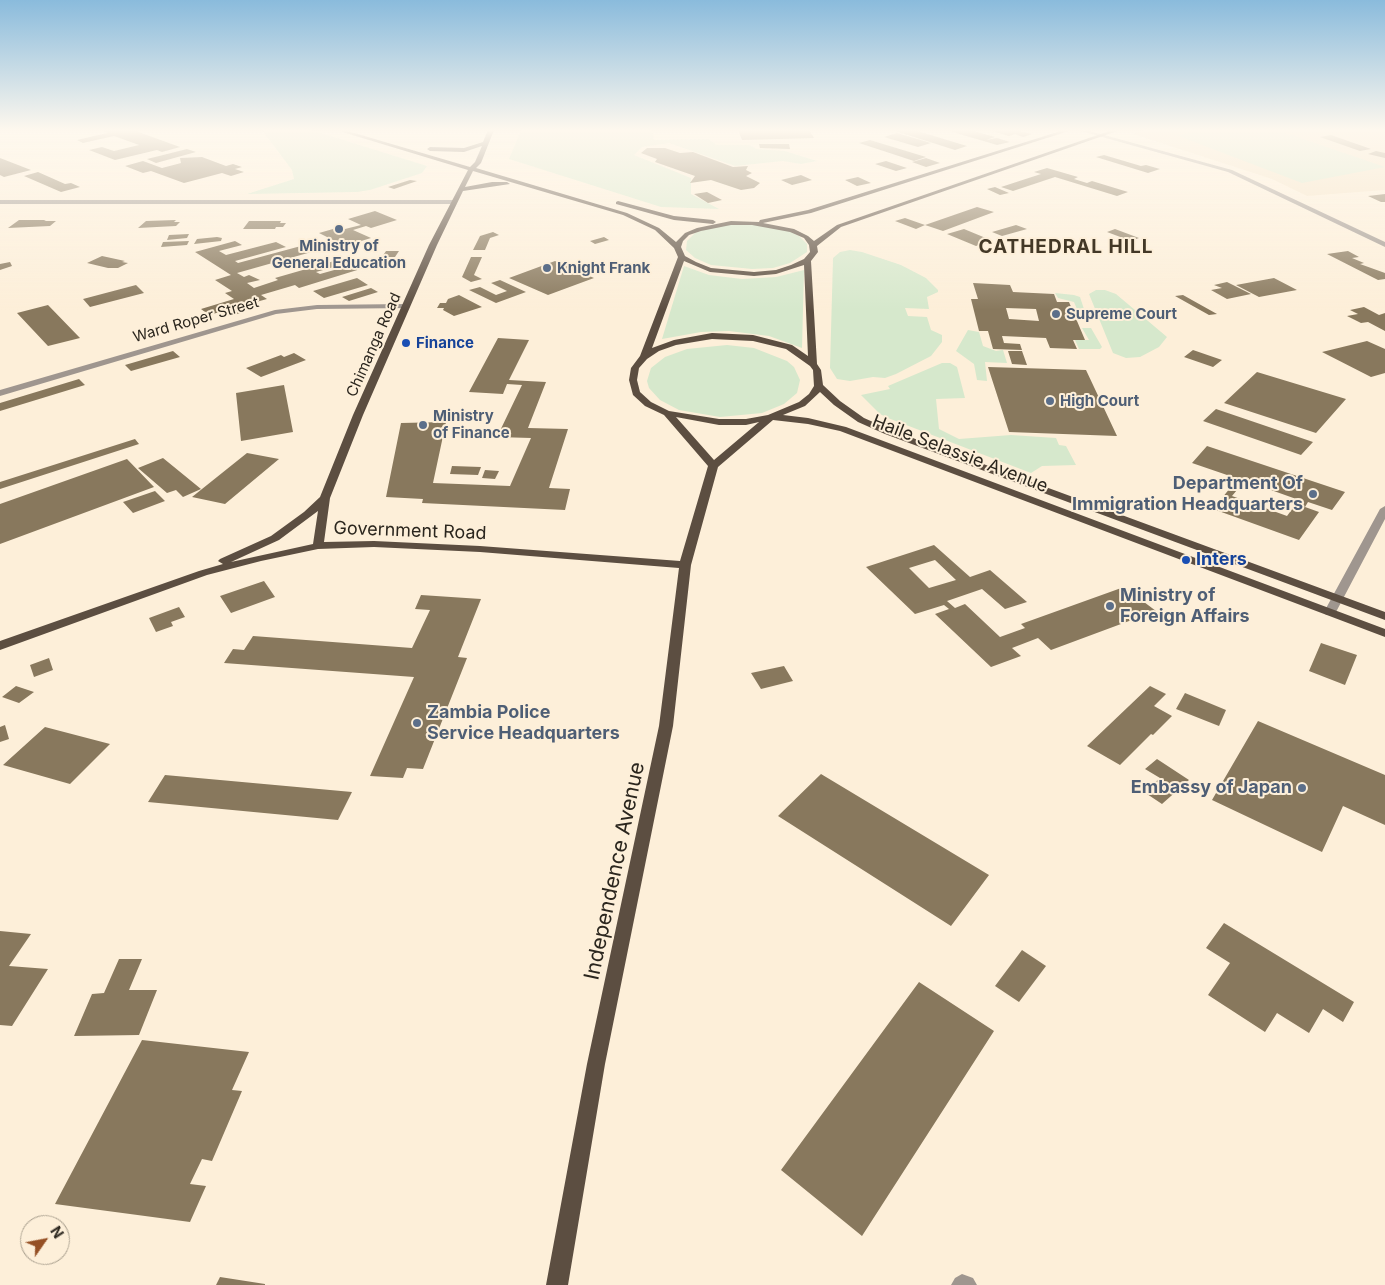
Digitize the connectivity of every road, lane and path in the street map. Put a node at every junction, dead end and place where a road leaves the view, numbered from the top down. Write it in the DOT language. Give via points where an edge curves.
graph roads {
  1 [pos="460,190"];
  2 [pos="541,190"];
  3 [pos="879,190"];
  4 [pos="943,190"];
  5 [pos="1270,190"];
  6 [pos="0,202"];
  7 [pos="454,202"];
  8 [pos="612,202"];
  9 [pos="731,223"];
  10 [pos="752,223"];
  11 [pos="813,245"];
  12 [pos="1385,245"];
  13 [pos="677,247"];
  14 [pos="682,257"];
  15 [pos="807,261"];
  16 [pos="405,306"];
  17 [pos="644,357"];
  18 [pos="813,364"];
  19 [pos="819,386"];
  20 [pos="0,393"];
  21 [pos="667,413"];
  22 [pos="771,417"];
  23 [pos="713,466"];
  24 [pos="325,498"];
  25 [pos="1385,509"];
  26 [pos="318,546"];
  27 [pos="685,565"];
  28 [pos="203,573"];
  29 [pos="1337,599"];
  30 [pos="1330,612"];
  31 [pos="1385,616"];
  32 [pos="1385,633"];
  33 [pos="0,646"];
  34 [pos="557,1285"];
  35 [pos="962,1285"];
  36 [pos="966,1285"];
  1 -- 7 [label="main road, Chimanga Road"];
  2 -- 13 [label="main road" via="632,216 657,229"];
  3 -- 10 [label="main road" via="809,212"];
  4 -- 11 [label="main road" via="840,226"];
  5 -- 12 [label="street"];
  6 -- 7 [label="street"];
  7 -- 16 [label="main road, Chimanga Road"];
  8 -- 9 [label="main road" via="674,218"];
  9 -- 10 [label="main road"];
  9 -- 13 [label="main road" via="693,232 680,240"];
  10 -- 11 [label="main road" via="792,230"];
  11 -- 15 [label="main road" via="814,252"];
  13 -- 14 [label="main road"];
  14 -- 15 [label="main road" via="710,270 739,274 776,272"];
  14 -- 17 [label="main road"];
  15 -- 18 [label="main road"];
  16 -- 20 [label="street, Ward Roper Street" via="330,306 274,312"];
  16 -- 24 [label="main road, Chimanga Road"];
  17 -- 18 [label="main road" via="656,349 692,339 733,336 789,347"];
  17 -- 21 [label="main road" via="635,368 636,393 648,404"];
  18 -- 19 [label="main road"];
  19 -- 22 [label="main road" via="802,404"];
  19 -- 29 [label="main road, Haile Selassie Avenue" via="861,420 888,432"];
  21 -- 22 [label="main road" via="719,422 746,422"];
  21 -- 23 [label="main road"];
  22 -- 23 [label="main road"];
  22 -- 30 [label="main road, Haile Selassie Avenue" via="843,429"];
  23 -- 27 [label="main road, Independence Avenue"];
  24 -- 26 [label="main road, Chimanga Road"];
  24 -- 28 [label="main road" via="275,538"];
  25 -- 29 [label="street"];
  26 -- 27 [label="main road, Government Road" via="374,544"];
  26 -- 28 [label="main road, Government Road"];
  27 -- 34 [label="main road, Independence Avenue" via="666,726 596,1064"];
  28 -- 33 [label="main road, Government Road"];
  29 -- 30 [label="street"];
  29 -- 31 [label="main road, Haile Selassie Avenue"];
  30 -- 32 [label="main road, Haile Selassie Avenue"];
  35 -- 36 [label="street"];
}
